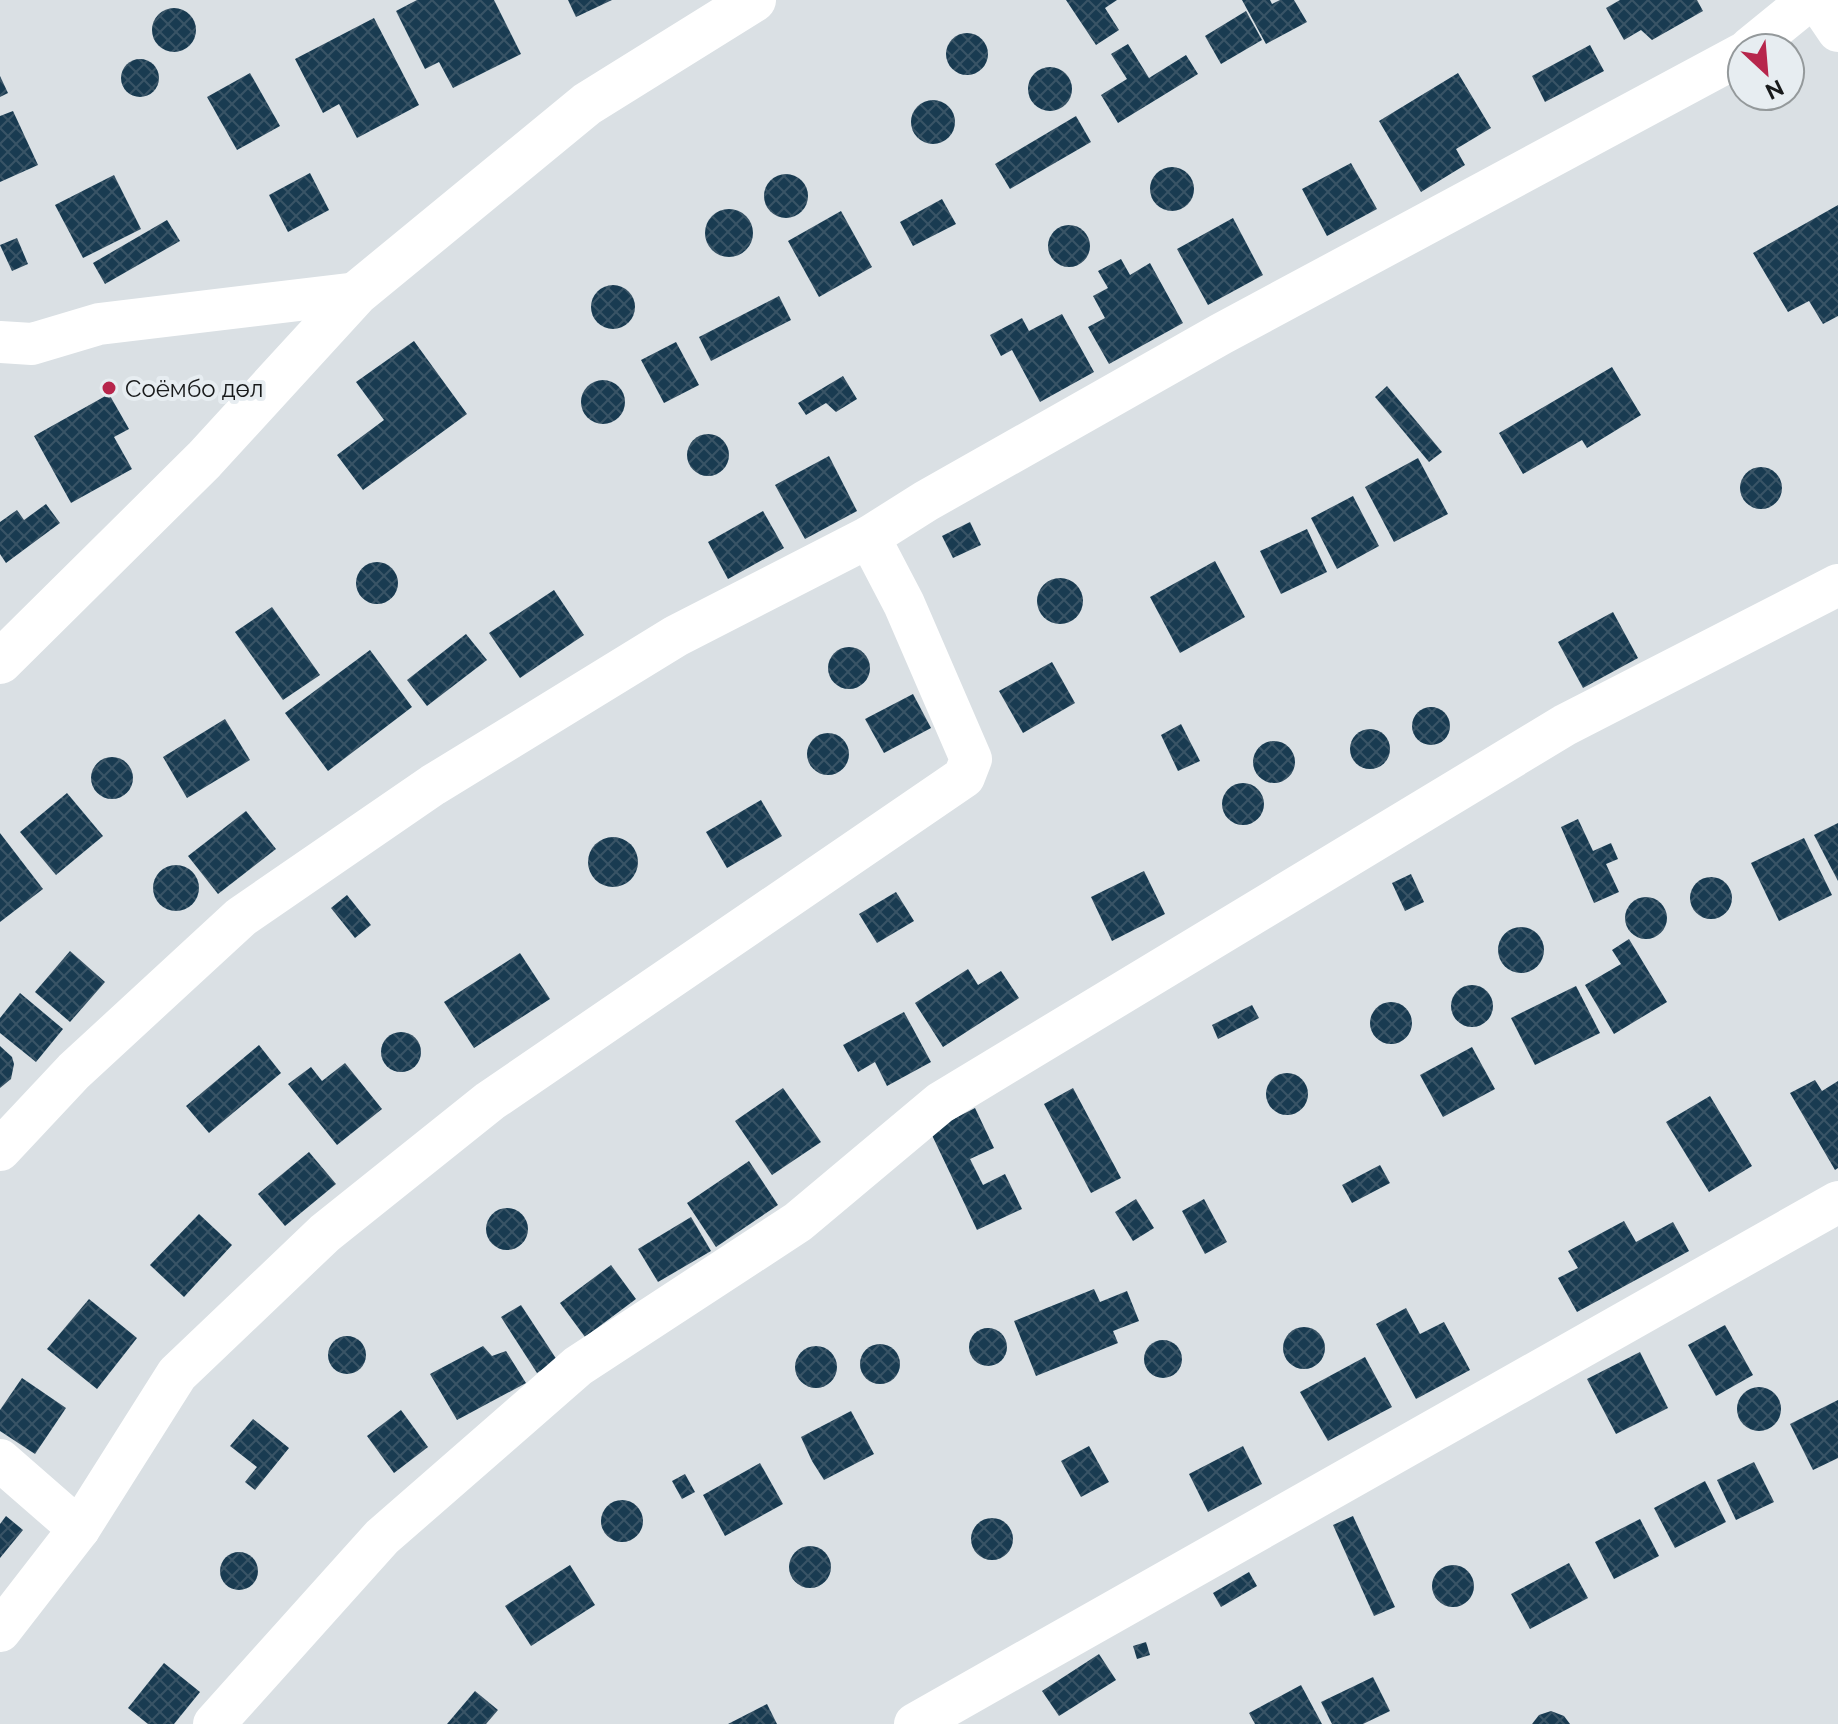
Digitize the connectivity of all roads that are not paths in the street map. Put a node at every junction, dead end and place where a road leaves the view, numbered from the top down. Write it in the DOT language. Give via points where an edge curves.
graph roads {
  1 [pos="754,0"];
  2 [pos="1809,0"];
  3 [pos="1817,0"];
  4 [pos="1838,31"];
  5 [pos="1770,32"];
  6 [pos="1726,63"];
  7 [pos="357,293"];
  8 [pos="0,342"];
  9 [pos="869,537"];
  10 [pos="1838,585"];
  11 [pos="0,662"];
  12 [pos="0,1150"];
  13 [pos="1838,1202"];
  14 [pos="0,1460"];
  15 [pos="79,1529"];
  16 [pos="0,1631"];
  17 [pos="214,1724"];
  18 [pos="915,1724"];
  1 -- 7 [label="main road" via="587,104"];
  2 -- 5 [label="street"];
  3 -- 4 [label="street"];
  6 -- 9 [label="street" via="1221,334"];
  7 -- 8 [label="street" via="99,324 32,344"];
  7 -- 11 [label="main road" via="204,460"];
  9 -- 12 [label="street" via="676,636 433,785 241,917 74,1071"];
  9 -- 15 [label="street" via="971,759 964,777 490,1101 325,1233 177,1374"];
  10 -- 17 [label="street" via="1565,725 940,1103 798,1222 578,1366 382,1537"];
  13 -- 18 [label="street"];
  14 -- 15 [label="street"];
  15 -- 16 [label="street"];
}
